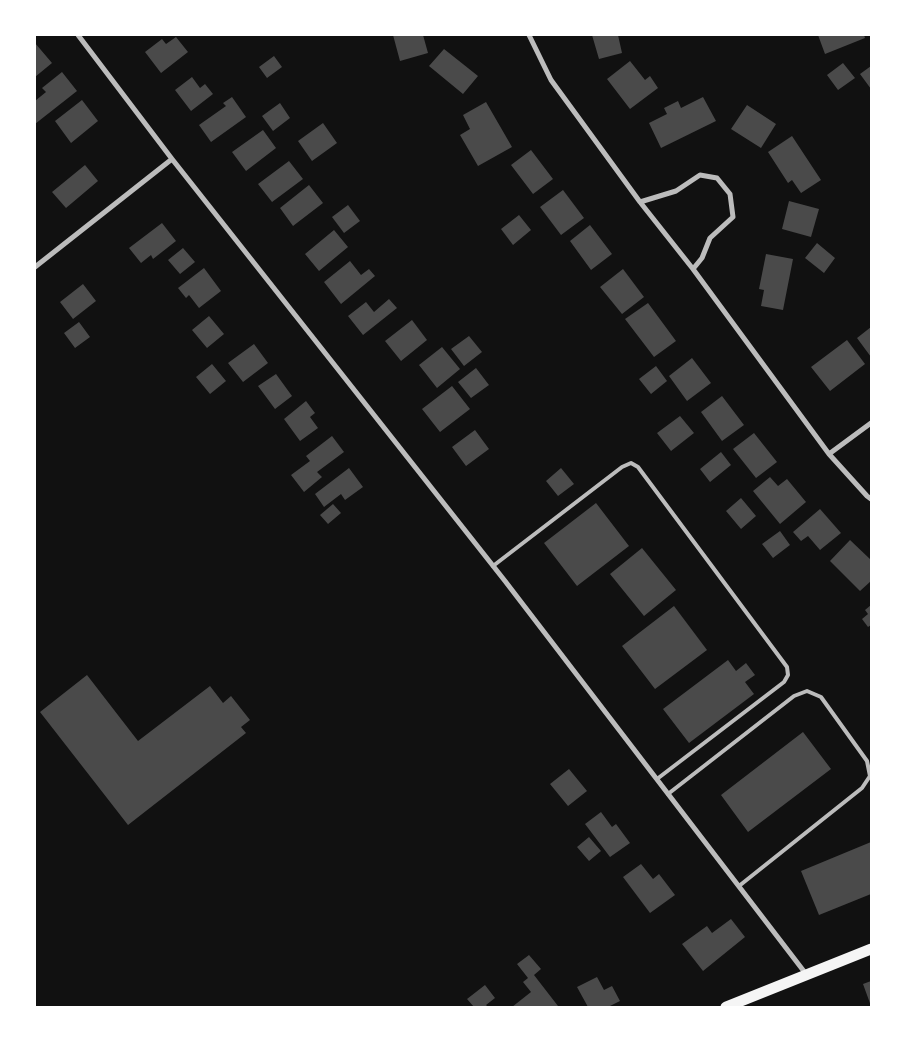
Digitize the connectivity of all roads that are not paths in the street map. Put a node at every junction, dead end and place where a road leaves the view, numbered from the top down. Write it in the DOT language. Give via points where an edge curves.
graph roads {
  1 [pos="78,35"];
  2 [pos="529,35"];
  3 [pos="172,159"];
  4 [pos="640,202"];
  5 [pos="35,267"];
  6 [pos="692,269"];
  7 [pos="871,423"];
  8 [pos="830,454"];
  9 [pos="871,499"];
  10 [pos="493,566"];
  11 [pos="657,779"];
  12 [pos="668,794"];
  13 [pos="738,886"];
  14 [pos="871,949"];
  15 [pos="806,974"];
  16 [pos="726,1007"];
  1 -- 3 [label="street"];
  2 -- 4 [label="street" via="551,80"];
  3 -- 5 [label="street"];
  3 -- 10 [label="street"];
  4 -- 6 [label="street"];
  4 -- 6 [label="street" via="676,191 700,175 716,178 730,194 733,217 710,238 702,258"];
  6 -- 8 [label="street"];
  7 -- 8 [label="street"];
  8 -- 9 [label="street"];
  10 -- 11 [label="street"];
  10 -- 11 [label="lane" via="622,466 631,463 638,467 787,667 788,675 784,682"];
  11 -- 12 [label="street"];
  12 -- 13 [label="street"];
  12 -- 13 [label="lane" via="794,696 807,691 821,697 868,761 870,776 862,788"];
  13 -- 15 [label="street"];
  14 -- 15 [label="main road"];
  15 -- 16 [label="main road"];
}
